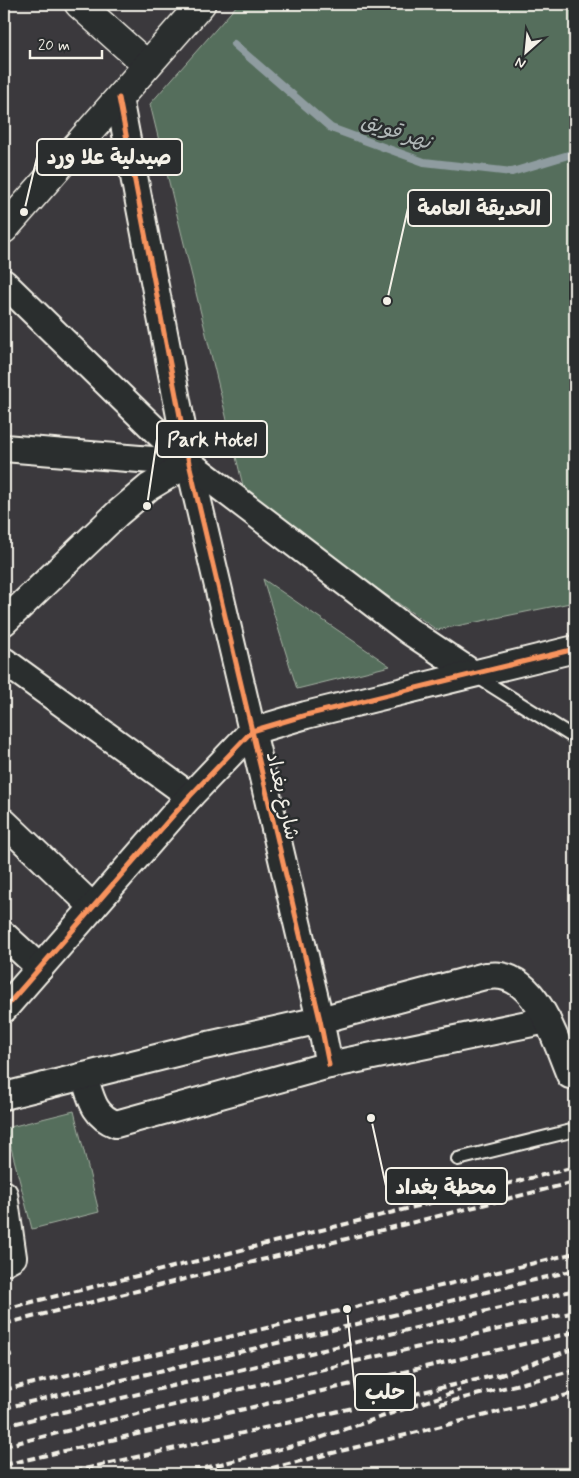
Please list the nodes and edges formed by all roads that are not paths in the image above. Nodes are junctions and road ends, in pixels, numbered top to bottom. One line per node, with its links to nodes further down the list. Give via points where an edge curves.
1 (79, 4): 3 (main road)
2 (201, 4): 3 (main road)
3 (147, 65): 4 (main road)
4 (119, 98): 5 (main road); 8 (street, شارع بغداد)
5 (4, 229)
6 (4, 283): 8 (street)
7 (4, 448): 8 (street)
8 (188, 463): 9 (street, via 149,487 117,514); 12 (street, via 409,631); 13 (street, شارع بغداد)
9 (4, 622)
10 (575, 649): 12 (street)
11 (4, 660): 15 (street)
12 (472, 673): 13 (street); 14 (lane)
13 (252, 731): 15 (street); 21 (street, شارع بغداد)
14 (575, 738)
15 (190, 796): 17 (street)
16 (4, 822): 17 (street)
17 (93, 907): 19 (street)
18 (4, 935): 19 (street)
19 (40, 968): 20 (street)
20 (4, 1009)
21 (320, 1020): 22 (street, via 485,976 502,976 518,983 533,997); 23 (street, شارع بغداد); 25 (street)
22 (547, 1020): 23 (street); 24 (street)
23 (329, 1065): 25 (street, via 116,1124 96,1111)
24 (570, 1075)
25 (84, 1076): 26 (street)
26 (4, 1096)
27 (575, 1130): 28 (lane)
28 (458, 1159)
29 (4, 1194): 30 (street, via 13,1257)
30 (4, 1262)

